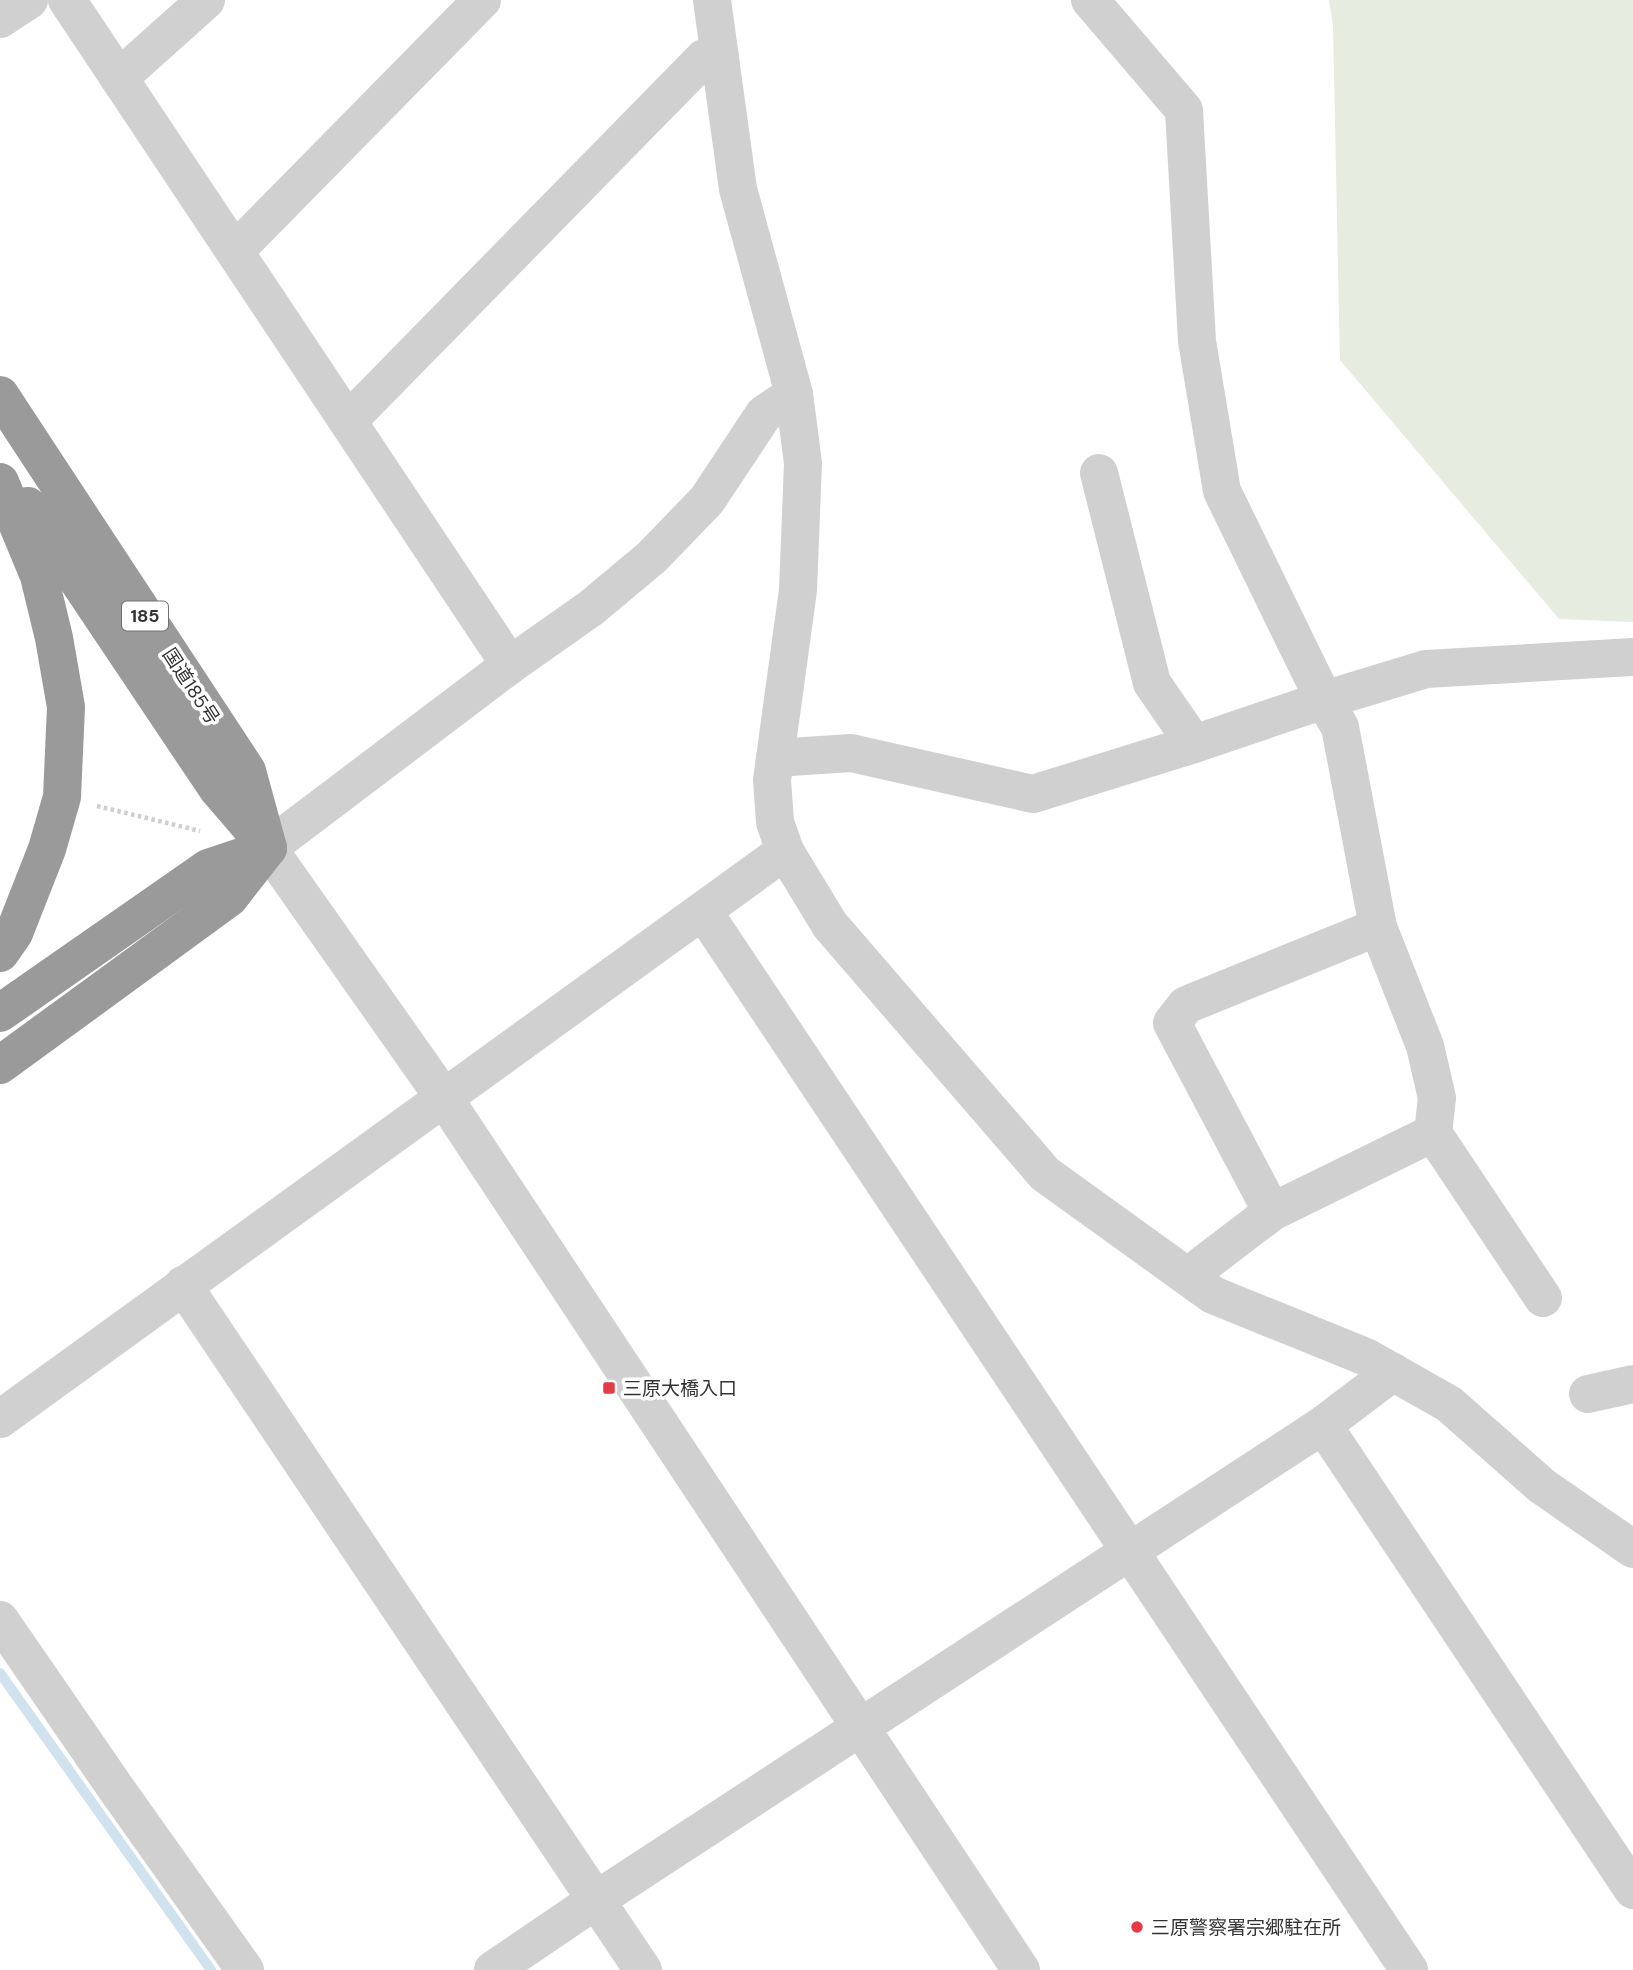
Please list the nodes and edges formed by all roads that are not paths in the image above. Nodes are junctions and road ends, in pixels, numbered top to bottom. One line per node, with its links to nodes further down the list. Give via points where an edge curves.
1 (29, 0): 7 (street)
2 (67, 0): 9 (street)
3 (206, 0): 9 (street)
4 (482, 0): 10 (street)
5 (712, 0): 8 (street)
6 (1090, 0): 19 (street, via 1184,110 1197,341 1222,491)
7 (0, 19)
8 (720, 58): 11 (street, via 738,189); 13 (street, via 704,58)
9 (119, 78): 10 (street)
10 (235, 251): 13 (street)
11 (794, 394): 18 (street, via 764,414 707,500 652,557 592,608); 21 (street, via 803,463 798,590)
12 (0, 395): 22 (highway, 国道185号 / 185, via 247,771)
13 (348, 421): 18 (street)
14 (0, 464): 22 (highway, 国道185号 / 185, via 217,788)
15 (1099, 473): 20 (street, via 1152,683)
16 (0, 482): 26 (highway, via 39,576 66,706 62,797 14,933)
17 (1633, 657): 19 (street, via 1426,669)
18 (510, 665): 22 (street)
19 (1324, 700): 20 (street); 25 (street, via 1340,727)
20 (1194, 744): 21 (street, via 1033,794 851,753)
21 (775, 758): 23 (street, via 775,822)
22 (268, 848): 27 (highway, via 208,868); 28 (highway, via 229,898); 29 (street)
23 (785, 851): 24 (street); 32 (street, via 830,925 1045,1174)
24 (703, 911): 29 (street); 41 (street)
25 (1378, 927): 30 (street, via 1425,1045 1437,1098); 31 (street, via 1186,1005 1172,1023)
26 (0, 953)
27 (0, 1013)
28 (0, 1065)
29 (444, 1098): 33 (street); 43 (street)
30 (1433, 1133): 31 (street); 34 (street)
31 (1272, 1212): 32 (street, via 1202,1266)
32 (1193, 1280): 35 (street, via 1213,1295)
33 (183, 1285): 38 (street); 45 (street)
34 (1543, 1298)
35 (1393, 1372): 39 (street); 40 (street, via 1449,1404 1542,1486)
36 (1633, 1384): 37 (street)
37 (1588, 1394)
38 (0, 1419)
39 (1323, 1425): 41 (street); 44 (street)
40 (1633, 1549)
41 (1130, 1551): 43 (street); 50 (street)
42 (0, 1620): 46 (street)
43 (860, 1728): 45 (street); 49 (street)
44 (1633, 1890)
45 (596, 1900): 47 (street); 48 (street)
46 (245, 1970)
47 (493, 1970)
48 (643, 1970)
49 (1021, 1970)
50 (1409, 1970)

